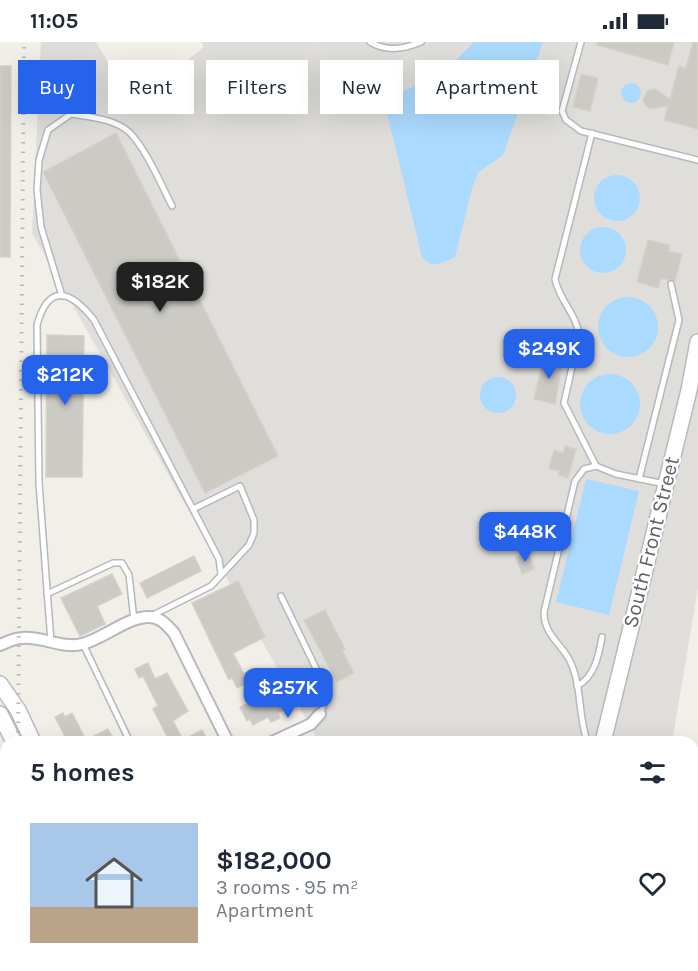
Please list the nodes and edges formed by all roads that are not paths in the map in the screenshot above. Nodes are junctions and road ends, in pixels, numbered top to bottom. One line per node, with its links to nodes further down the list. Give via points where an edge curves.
1 (370, 42): 2 (lane, via 402,49)
2 (421, 42)
3 (581, 42): 4 (lane, via 562,111 572,126)
4 (592, 133): 5 (lane); 10 (lane, via 555,279 579,327 564,403)
5 (698, 160)
6 (172, 206): 8 (lane, via 150,162 129,132 106,121 71,114 48,130 39,160 37,190 41,227)
7 (671, 284): 11 (lane, via 679,320)
8 (62, 296): 13 (lane, via 71,296 94,320); 15 (lane, via 49,299 41,308 37,324 39,483)
9 (698, 342): 12 (street, South Front Street)
10 (596, 466): 11 (lane); 23 (lane, via 584,469 575,481 544,612 548,632 571,663)
11 (639, 479): 12 (lane)
12 (666, 484): 33 (street, South Front Street)
13 (193, 509): 14 (lane, via 219,559); 14 (lane, via 240,486 248,504 254,533 249,545)
14 (221, 574): 17 (lane, via 211,586)
15 (47, 594): 18 (lane, via 122,562 129,575); 20 (lane)
16 (281, 596): 26 (lane, via 326,689 327,698)
17 (154, 618): 18 (street); 30 (street, via 174,633)
18 (134, 620): 21 (street)
19 (602, 637): 23 (lane, via 595,666 584,683)
20 (51, 642): 21 (street); 22 (street, via 19,638)
21 (83, 644): 29 (lane)
22 (0, 645)
23 (577, 686): 32 (lane)
24 (1, 689): 28 (street, via 18,710)
25 (0, 714): 27 (street)
26 (320, 714): 31 (street, via 310,724)
27 (11, 736)
28 (30, 736)
29 (126, 736)
30 (225, 736)
31 (285, 736)
32 (585, 736)
33 (604, 736)

